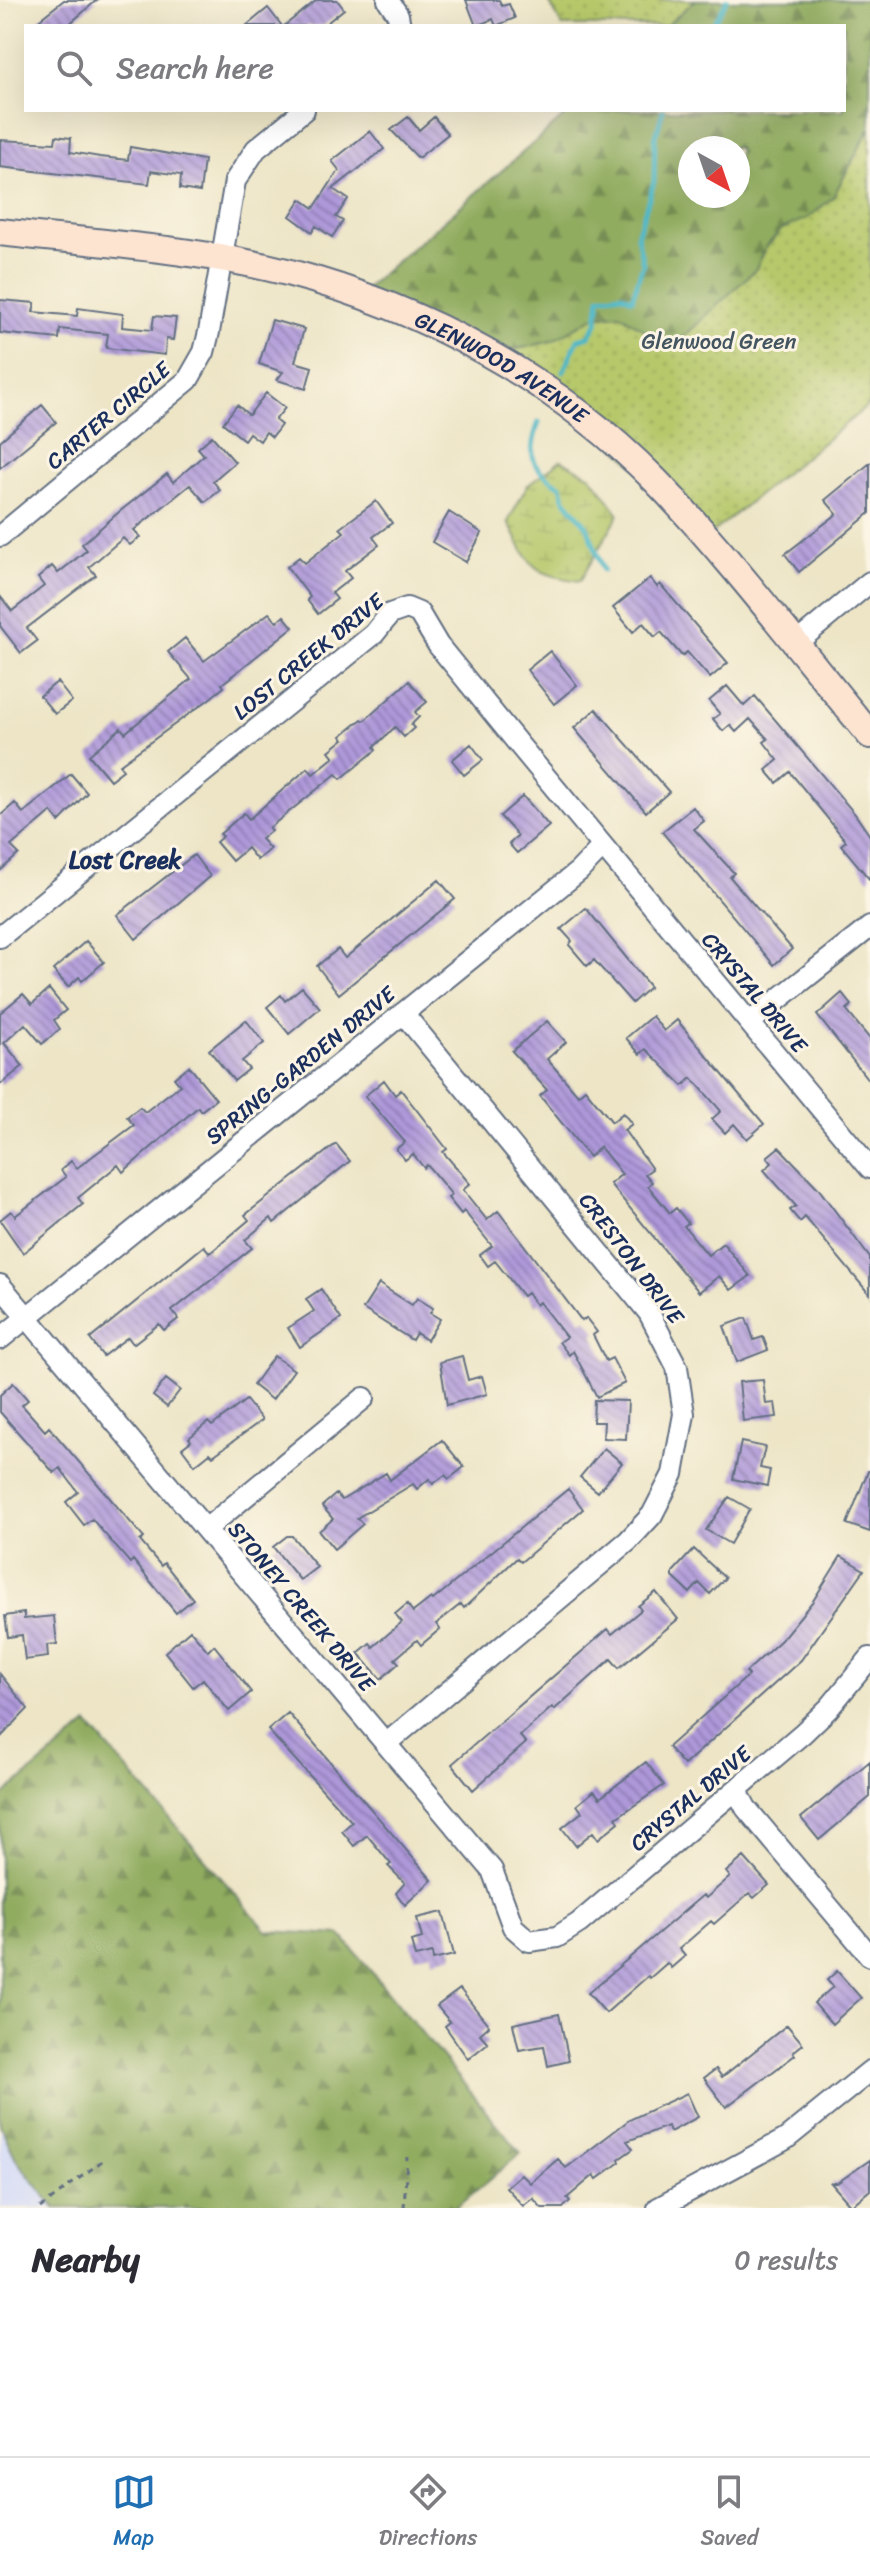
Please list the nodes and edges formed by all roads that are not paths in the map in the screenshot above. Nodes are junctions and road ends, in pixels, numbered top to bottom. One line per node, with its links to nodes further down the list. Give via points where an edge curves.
1 (388, 0): 2 (street)
2 (400, 24)
3 (302, 112): 5 (street, CARTER CIRCLE, via 243,166 232,193)
4 (0, 232): 5 (street, GLENWOOD AVENUE)
5 (220, 260): 6 (street, CARTER CIRCLE, via 204,352 188,380); 8 (street, GLENWOOD AVENUE, via 285,272 369,298 459,337 537,384 655,481)
6 (0, 536)
7 (870, 582): 8 (street)
8 (795, 644): 9 (street, GLENWOOD AVENUE)
9 (870, 735)
10 (602, 847): 12 (street, LOST CREEK DRIVE, via 438,645 419,613 407,608 397,610); 13 (street, SPRING-GARDEN DRIVE); 14 (street, CRYSTAL DRIVE)
11 (870, 927): 14 (street)
12 (0, 937)
13 (403, 1013): 17 (street, SPRING-GARDEN DRIVE); 22 (street, CRESTON DRIVE, via 649,1313 677,1367 684,1414 673,1474 644,1525)
14 (750, 1022): 15 (street, CRYSTAL DRIVE)
15 (870, 1168)
16 (0, 1285): 17 (street)
17 (27, 1317): 18 (street, SPRING-GARDEN DRIVE); 20 (street, STONEY CREEK DRIVE)
18 (0, 1339)
19 (364, 1398): 20 (street)
20 (206, 1529): 22 (street, STONEY CREEK DRIVE)
21 (870, 1658): 23 (street, CRYSTAL DRIVE, via 829,1708)
22 (386, 1744): 24 (street, STONEY CREEK DRIVE, via 492,1870 513,1927)
23 (737, 1791): 24 (street, CRYSTAL DRIVE, via 579,1923 544,1942); 25 (street)
24 (522, 1937)
25 (870, 1956)
26 (870, 2071): 27 (street, via 786,2139)
27 (658, 2208)

